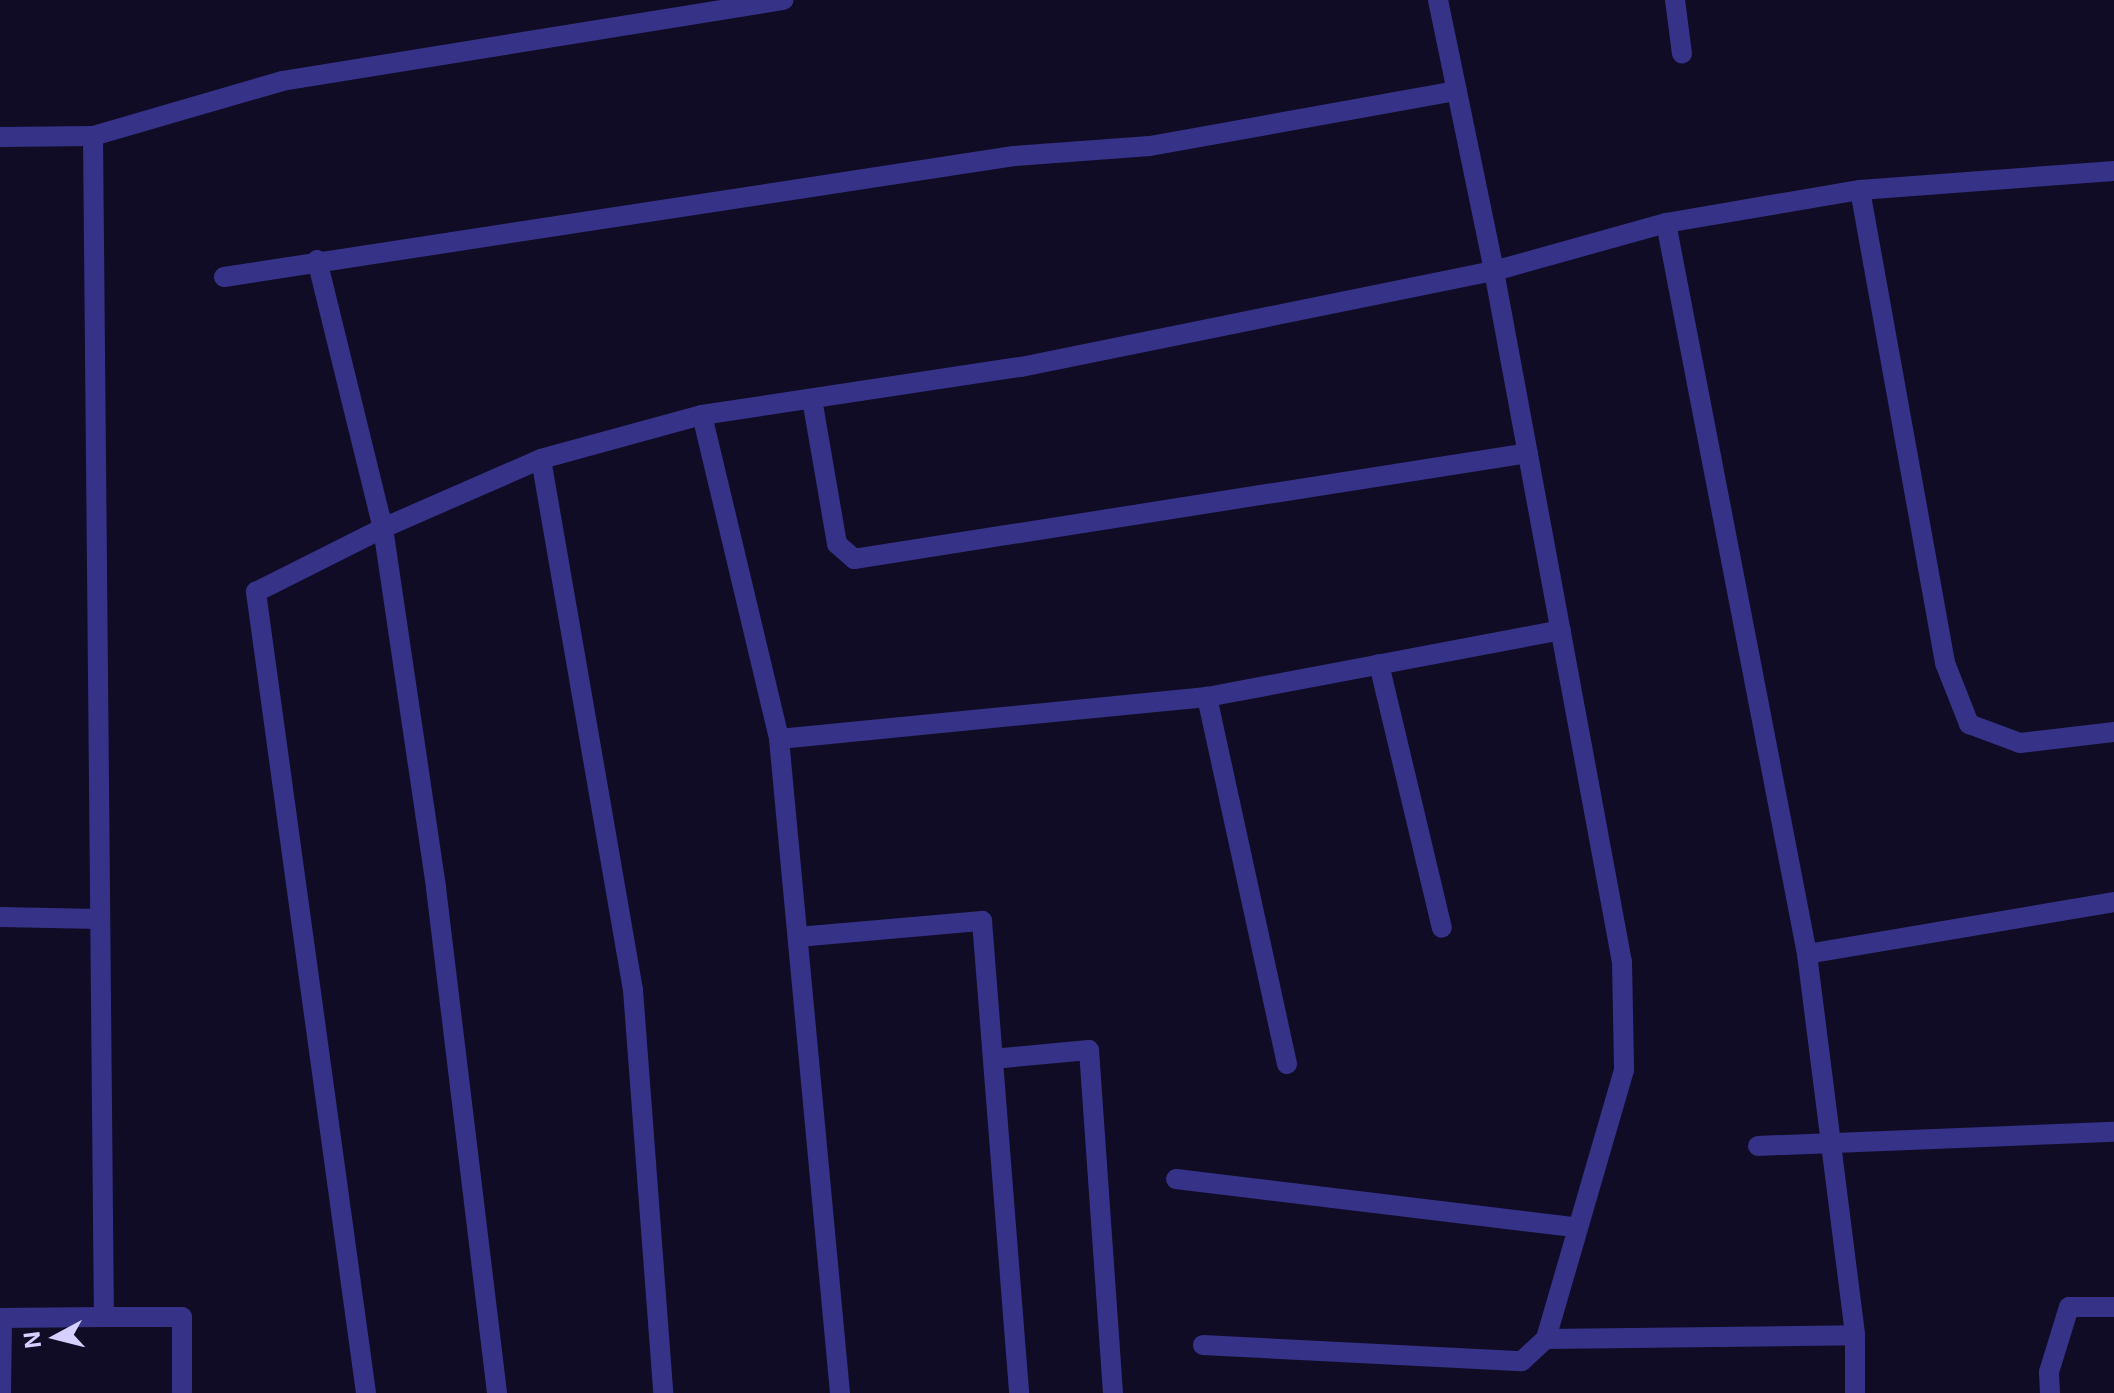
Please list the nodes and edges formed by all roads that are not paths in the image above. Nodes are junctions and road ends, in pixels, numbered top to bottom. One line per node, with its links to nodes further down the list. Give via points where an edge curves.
1 (783, 0): 6 (street, via 282,81)
2 (1438, 0): 5 (street)
3 (1675, 0): 4 (street)
4 (1682, 54)
5 (1457, 91): 11 (street, via 1150,146 1014,156); 12 (street)
6 (93, 136): 7 (street); 26 (street)
7 (0, 137)
8 (2114, 171): 9 (street)
9 (1860, 190): 10 (street); 22 (street, via 1945,663 1969,724 2020,743)
10 (1666, 223): 12 (street); 29 (street)
11 (317, 260): 13 (street); 18 (street)
12 (1494, 271): 14 (street, via 1021,367); 16 (street)
13 (224, 277)
14 (812, 399): 15 (street); 16 (street, via 837,544 854,559)
15 (702, 415): 17 (street); 23 (street)
16 (1528, 453): 19 (street)
17 (541, 459): 18 (street); 47 (street, via 633,990)
18 (383, 528): 45 (street, via 256,592); 46 (street, via 436,888)
19 (1561, 630): 20 (street); 36 (street, via 1622,962 1624,1070)
20 (1379, 664): 21 (street); 27 (street)
21 (1207, 697): 23 (street); 31 (street)
22 (2114, 732)
23 (779, 739): 28 (street)
24 (2114, 902): 29 (street)
25 (0, 917): 26 (street)
26 (100, 919): 38 (street)
27 (1442, 928)
28 (798, 937): 30 (street, via 982,921); 48 (street)
29 (1807, 954): 33 (street)
30 (993, 1059): 49 (street); 50 (street, via 1089,1050)
31 (1287, 1064)
32 (2114, 1132): 33 (street)
33 (1832, 1142): 34 (street); 40 (street)
34 (1758, 1146)
35 (1176, 1179): 36 (street)
36 (1578, 1228): 41 (street)
37 (2114, 1307): 52 (street, via 2069,1307 2049,1372)
38 (104, 1317): 39 (street); 44 (street, via 182,1317)
39 (1, 1318): 43 (street)
40 (1855, 1335): 41 (street); 51 (street)
41 (1546, 1339): 42 (street, via 1522,1361)
42 (1203, 1345)
43 (1, 1393)
44 (182, 1393)
45 (366, 1393)
46 (497, 1393)
47 (663, 1393)
48 (840, 1393)
49 (1019, 1393)
50 (1113, 1393)
51 (1855, 1393)
52 (2050, 1393)

